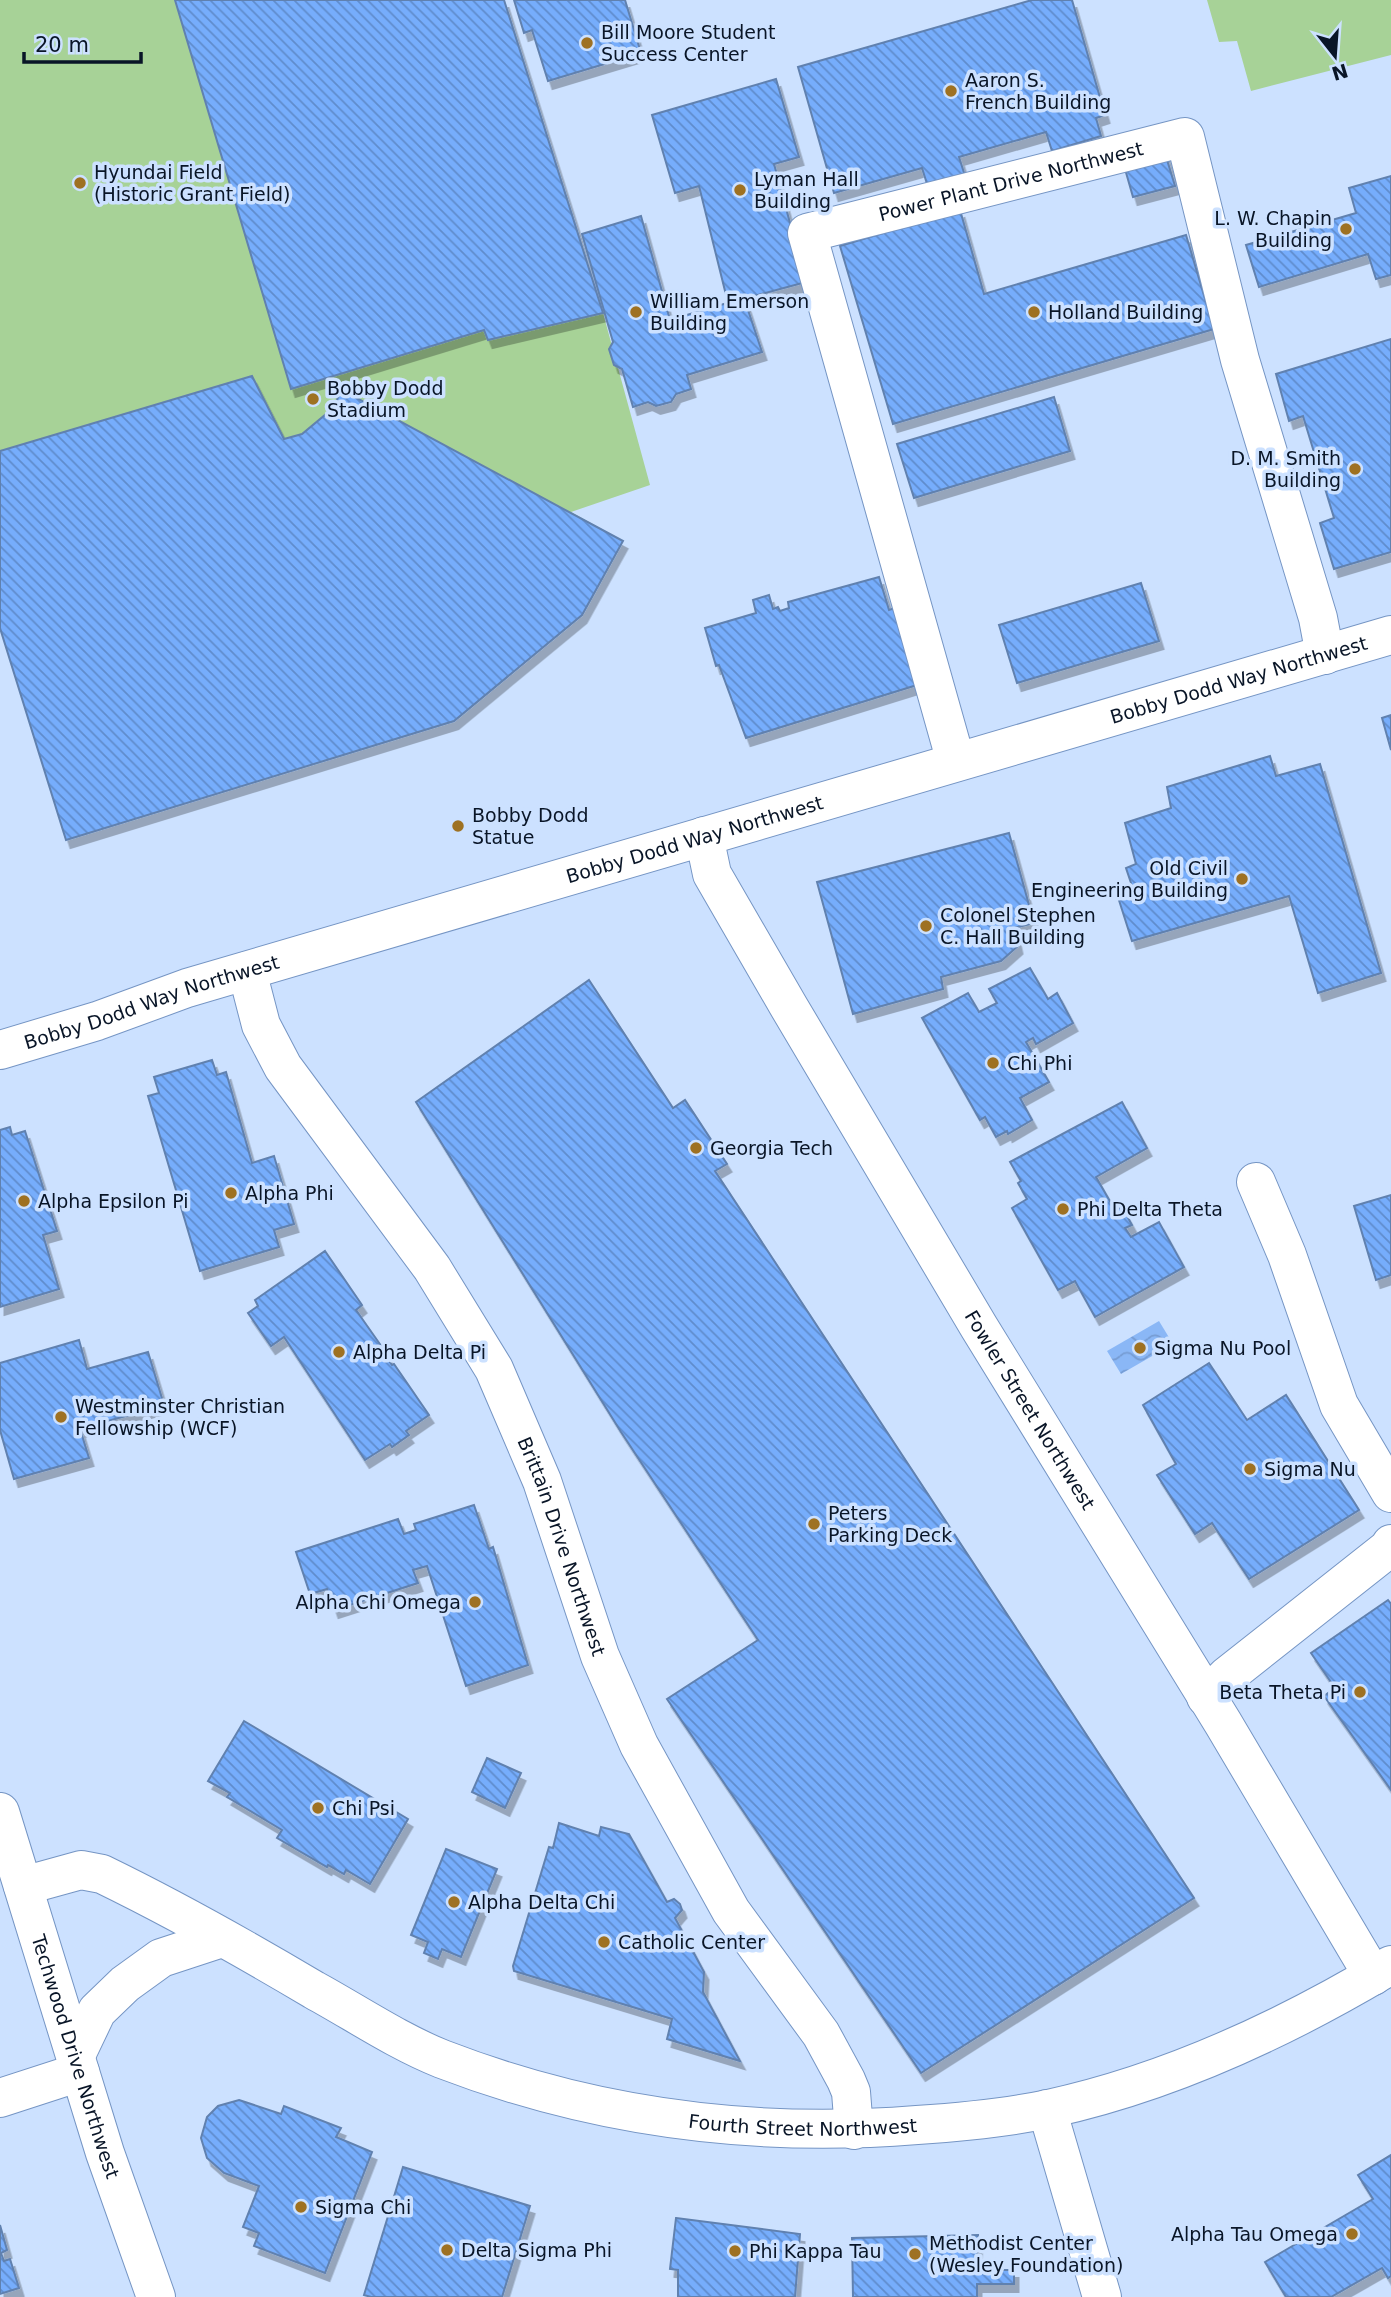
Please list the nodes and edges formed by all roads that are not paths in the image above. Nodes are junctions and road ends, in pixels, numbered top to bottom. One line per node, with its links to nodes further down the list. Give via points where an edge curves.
1 (1391, 635): 2 (street, Bobby Dodd Way Northwest)
2 (1325, 655): 3 (street, Bobby Dodd Way Northwest); 3 (street, Power Plant Drive Northwest, via 1318,618 1240,360 1185,137 807,233)
3 (956, 762): 4 (street, Bobby Dodd Way Northwest)
4 (704, 836): 5 (street, Bobby Dodd Way Northwest); 10 (street, Fowler Street Northwest, via 712,874 783,996)
5 (247, 971): 6 (street, Bobby Dodd Way Northwest); 18 (street, Brittain Drive Northwest, via 261,1025 283,1067 432,1268 494,1369 542,1481 600,1656 639,1745 731,1911 827,2045 851,2092)
6 (0, 1050)
7 (1256, 1182): 8 (street, via 1287,1255 1339,1405)
8 (1391, 1493)
9 (1391, 1544): 10 (street)
10 (1206, 1697): 14 (street, Fowler Street Northwest)
11 (0, 1812): 12 (street, Techwood Drive Northwest)
12 (23, 1886): 13 (street, Fourth Street Northwest, via 81,1870 102,1874); 15 (street, Techwood Drive Northwest)
13 (222, 1938): 15 (street, via 161,1958 125,1984 97,2011); 18 (street, Fourth Street Northwest, via 440,2058 525,2087 684,2122 774,2130)
14 (1382, 1971): 17 (street, Fourth Street Northwest, via 1343,1995 1216,2054)
15 (78, 2063): 16 (street); 19 (street, Techwood Drive Northwest)
16 (0, 2098)
17 (1047, 2109): 18 (street, Fourth Street Northwest); 20 (street)
18 (855, 2130)
19 (156, 2297)
20 (1102, 2297)

